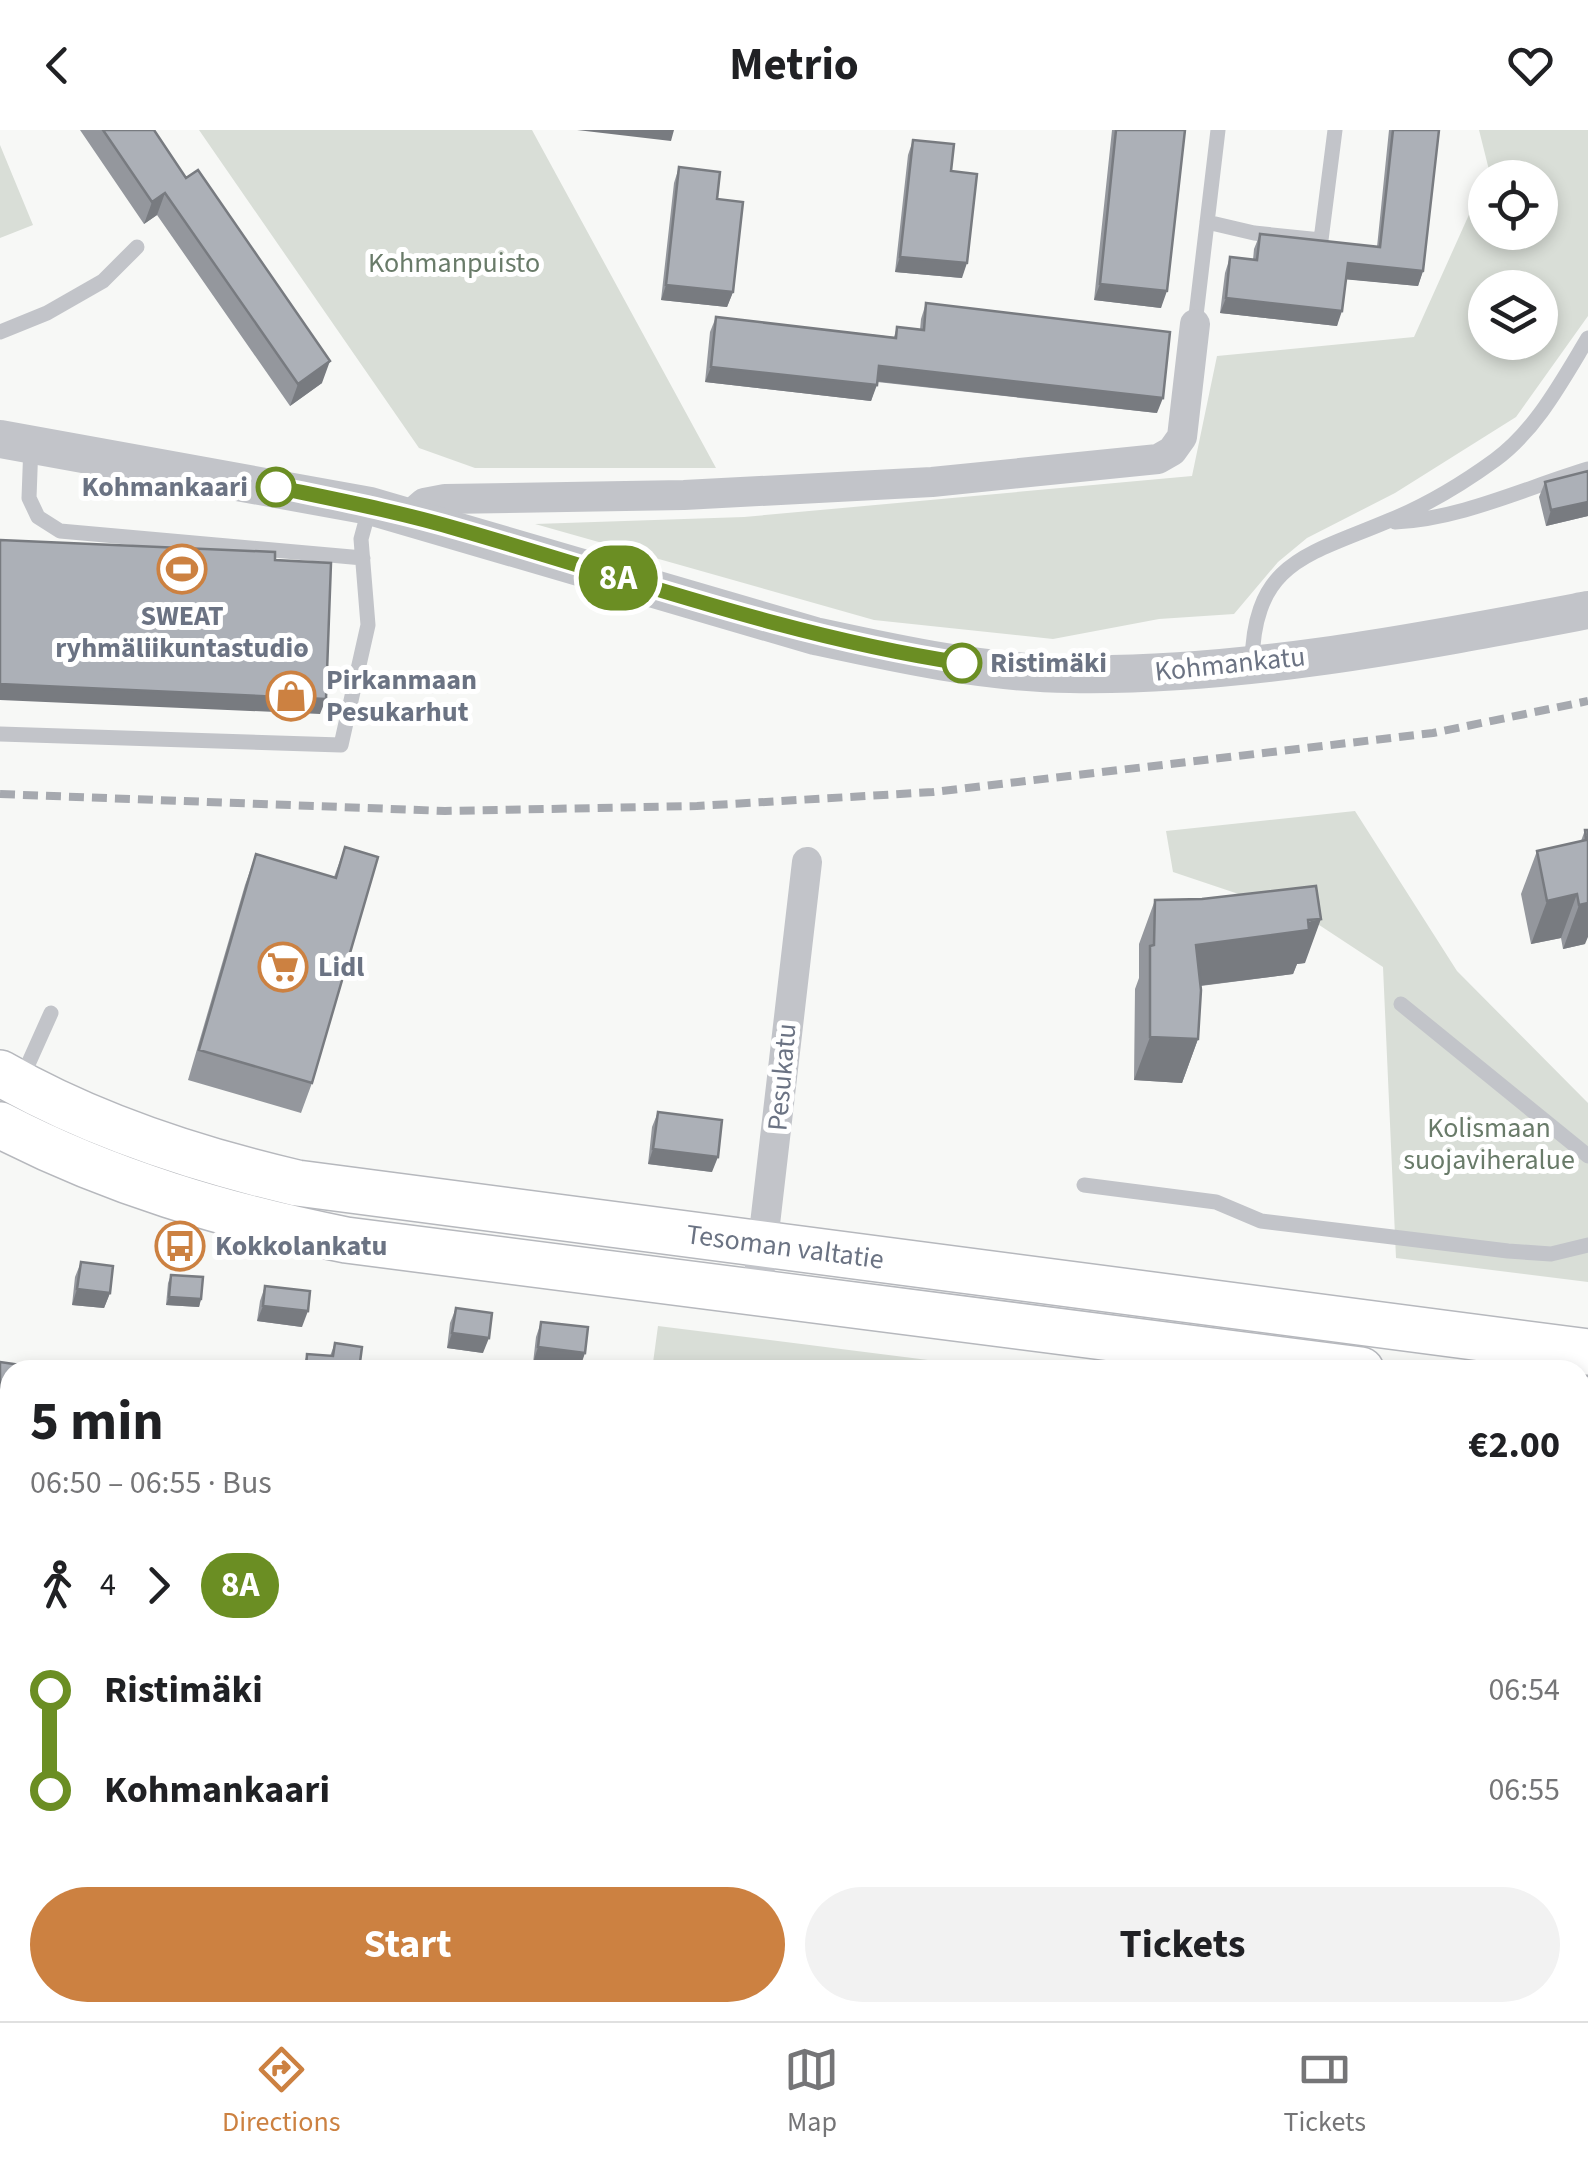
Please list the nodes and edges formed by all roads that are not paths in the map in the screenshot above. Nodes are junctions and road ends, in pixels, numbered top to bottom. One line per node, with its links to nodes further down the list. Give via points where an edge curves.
1 (1218, 130): 3 (lane)
2 (1335, 130): 3 (lane, via 1320,240)
3 (1207, 222): 5 (lane)
4 (137, 247): 6 (lane, via 103,282)
5 (1195, 324): 11 (street, via 1182,437 1158,459 932,482 684,496 444,499 424,503)
6 (0, 332)
7 (1588, 338): 12 (lane, via 1550,399 1498,457)
8 (16, 442): 10 (street); 13 (lane, via 38,517 60,531)
9 (1588, 469): 12 (lane, via 1423,521)
10 (370, 506): 11 (street); 13 (lane)
11 (409, 516): 15 (street, Kohmankatu, via 815,636 887,651 1068,674)
12 (1386, 522): 15 (lane, via 1312,552 1276,580 1257,612)
13 (362, 558): 16 (lane, via 368,625 341,745)
14 (1588, 610): 15 (street, Kohmankatu)
15 (1252, 663)
16 (0, 734)
17 (807, 862): 23 (street, Pesukatu)
18 (1400, 1004): 21 (lane)
19 (51, 1013): 20 (lane)
20 (5, 1101): 23 (main road, Tesoman valtatie, via 296,1183); 25 (main road, Tesoman valtatie, via 96,1171 267,1224)
21 (1588, 1156)
22 (1084, 1185): 24 (lane, via 1216,1202 1261,1221 1451,1244 1551,1254)
23 (763, 1244): 25 (street, Pesukatu); 26 (main road, Tesoman valtatie)
24 (1588, 1245)
25 (757, 1293): 27 (main road, Tesoman valtatie)
26 (1588, 1352)
27 (1283, 1360)

